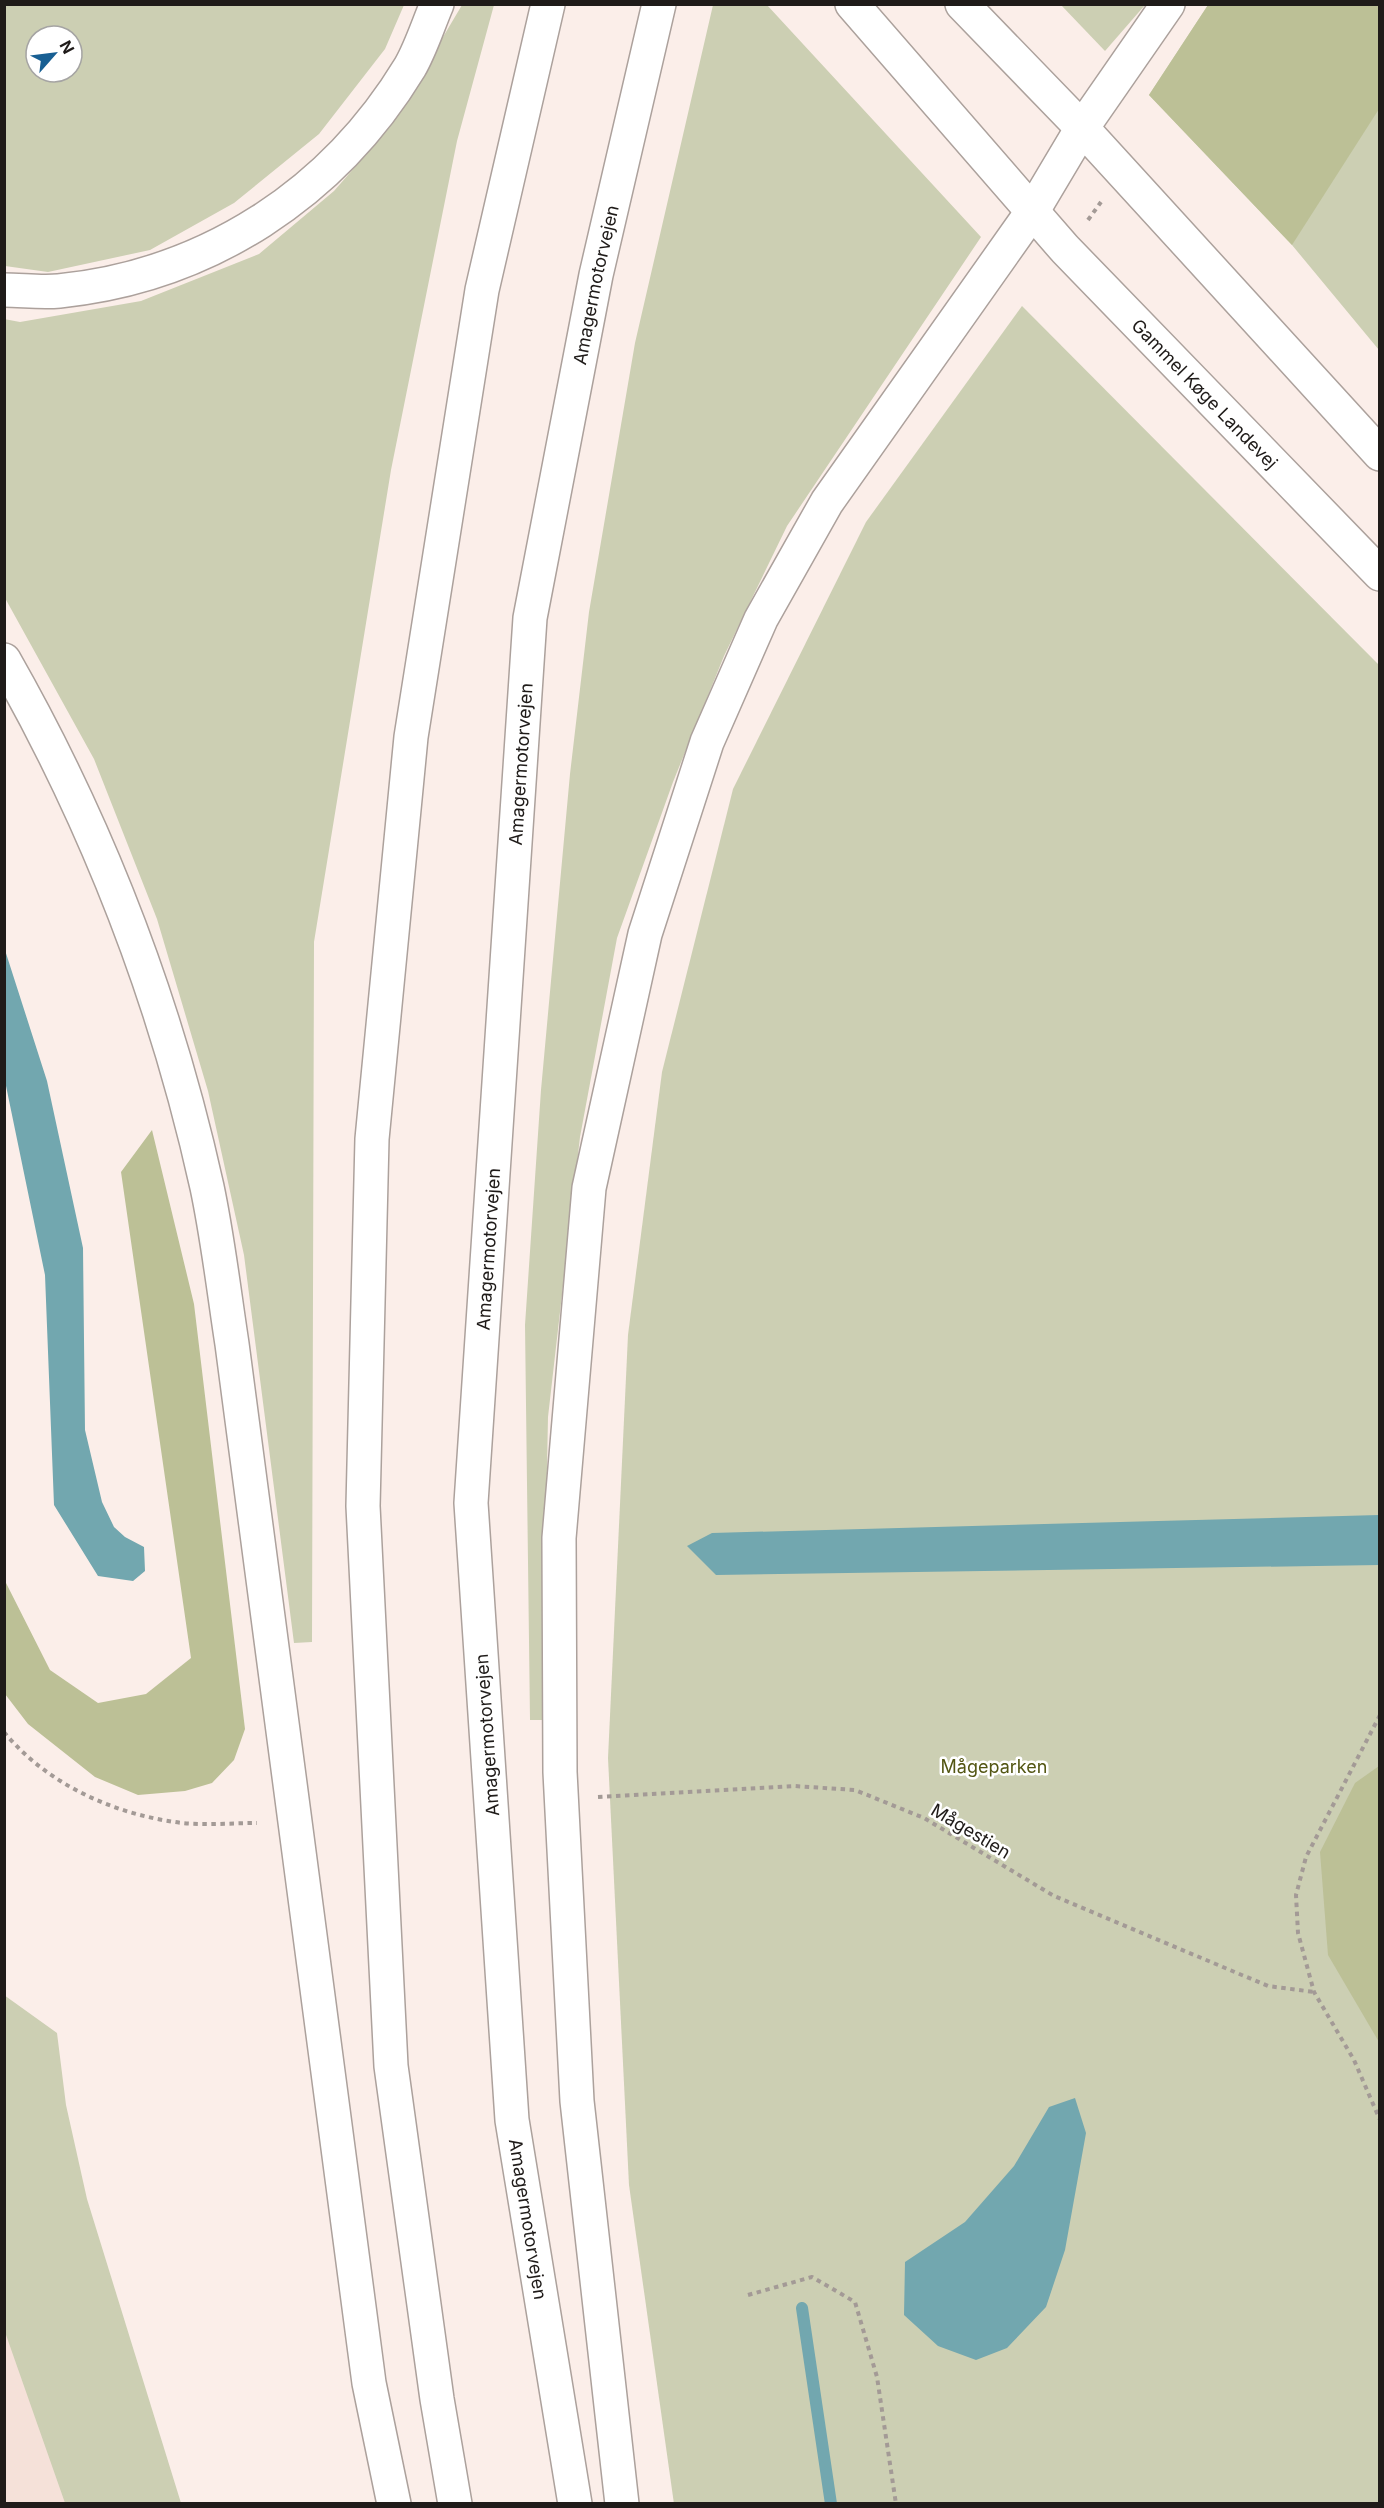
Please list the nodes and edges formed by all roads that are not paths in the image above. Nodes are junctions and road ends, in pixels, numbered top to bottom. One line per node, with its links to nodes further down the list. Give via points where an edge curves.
1 (437, 4): 9 (main road, via 411,66 361,137 298,197 225,244 144,276 58,291)
2 (548, 4): 14 (main road, via 482,290 413,725 372,1139 363,1506 391,2066)
3 (659, 4): 15 (main road, Amagermotorvejen, via 596,275 530,618 471,1503 512,2120)
4 (852, 4): 8 (main road, Gammel Køge Landevej)
5 (962, 4): 7 (main road)
6 (1168, 4): 7 (main road)
7 (1082, 128): 8 (main road); 10 (main road)
8 (1032, 212): 11 (main road, Gammel Køge Landevej); 16 (main road, via 827,502 761,619 707,742 645,934 589,1188 559,1538 560,1772 577,2101)
9 (4, 290)
10 (1380, 454)
11 (1380, 574)
12 (4, 660): 13 (main road, via 50,741 115,885 168,1034 207,1188 251,1485 369,2384)
13 (394, 2504)
14 (455, 2504)
15 (575, 2504)
16 (622, 2504)

